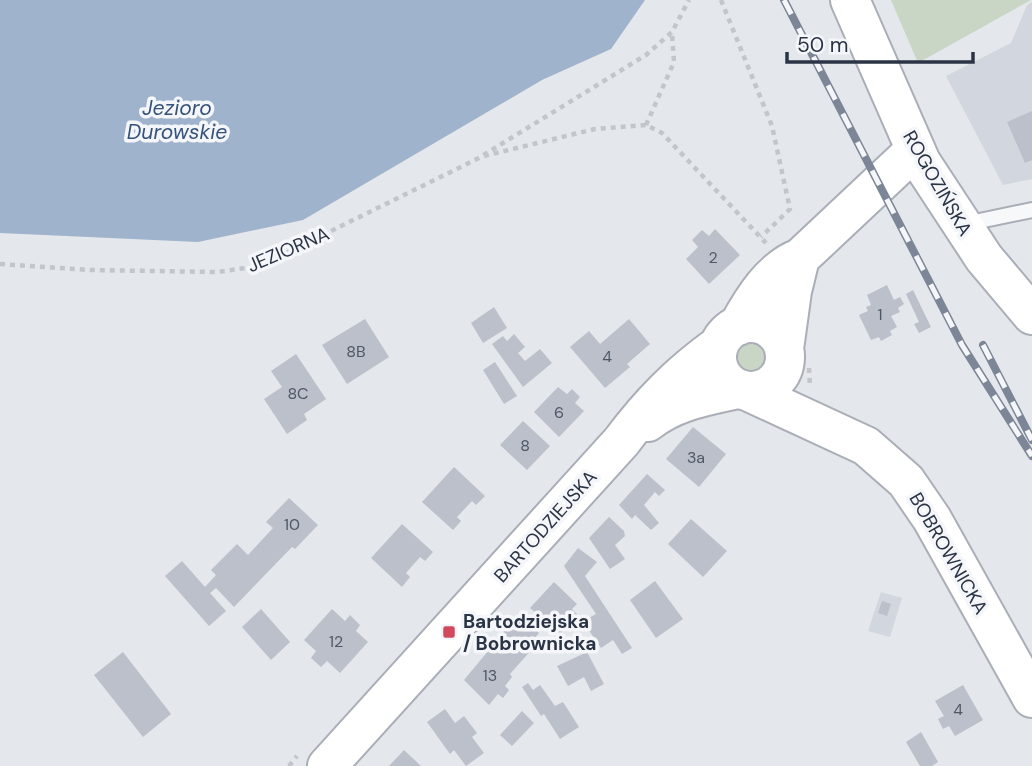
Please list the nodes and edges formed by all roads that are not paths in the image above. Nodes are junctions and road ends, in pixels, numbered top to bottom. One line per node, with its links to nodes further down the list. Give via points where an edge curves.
1 (850, 0): 2 (street, ROGOZIŃSKA)
2 (915, 150): 4 (street, ROGOZIŃSKA); 5 (street, BARTODZIEJSKA)
3 (1032, 210): 4 (lane)
4 (961, 225): 6 (street, ROGOZIŃSKA)
5 (785, 252): 7 (street, BARTODZIEJSKA, via 785,263); 8 (street, via 792,291)
6 (1032, 315)
7 (729, 335): 8 (street, via 750,323 761,324 780,338); 9 (street, via 717,355 723,375); 11 (street, BARTODZIEJSKA, via 646,407)
8 (783, 361): 9 (street, via 774,382); 10 (street)
9 (743, 390): 10 (street, BOBROWNICKA); 11 (street, BARTODZIEJSKA, via 666,409)
10 (801, 415): 12 (street, BOBROWNICKA, via 866,446 906,481)
11 (621, 442): 13 (street, BARTODZIEJSKA)
12 (1032, 698)
13 (327, 766)

